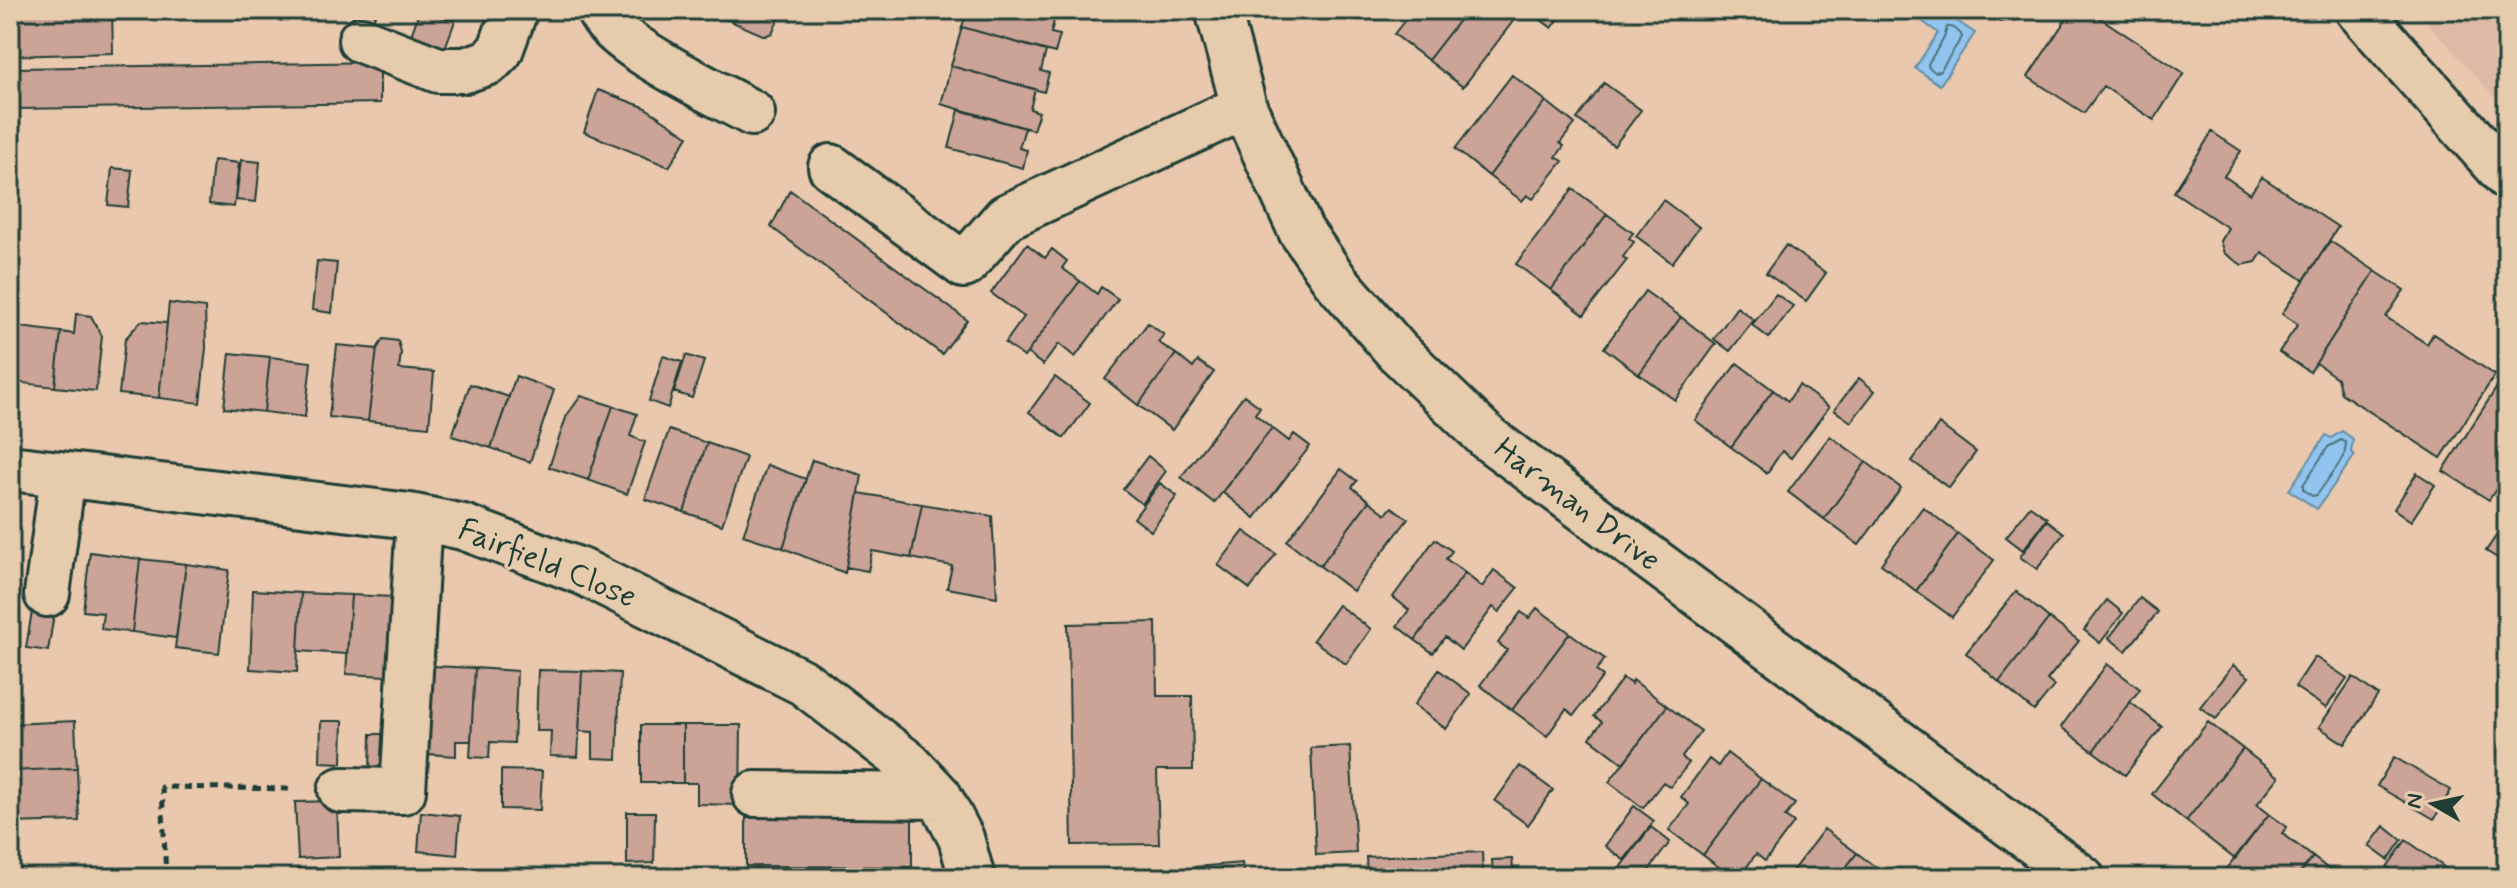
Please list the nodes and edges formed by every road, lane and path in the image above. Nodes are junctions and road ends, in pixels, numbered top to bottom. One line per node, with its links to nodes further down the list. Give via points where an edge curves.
1 (515, 10): 5 (street, via 500,51 489,62 465,70 438,70)
2 (599, 10): 7 (street, via 632,46)
3 (1218, 10): 6 (street, Harman Drive)
4 (2358, 10): 9 (street)
5 (361, 40)
6 (1244, 107): 8 (street, via 1006,217 964,265); 19 (street, Harman Drive, via 1301,231 1322,262 1449,403 1489,439)
7 (752, 113)
8 (831, 167)
9 (2507, 177)
10 (10, 468): 11 (street, Fairfield Close)
11 (63, 475): 12 (street, Fairfield Close); 13 (street)
12 (419, 518): 14 (street, via 403,791); 16 (street, Fairfield Close, via 463,527 583,572 804,683 897,754)
13 (47, 594)
14 (341, 790): 17 (path, via 162,787)
15 (755, 794): 16 (street)
16 (939, 796): 18 (street, Fairfield Close, via 961,838)
17 (166, 878)
18 (972, 878)
19 (2082, 878)

